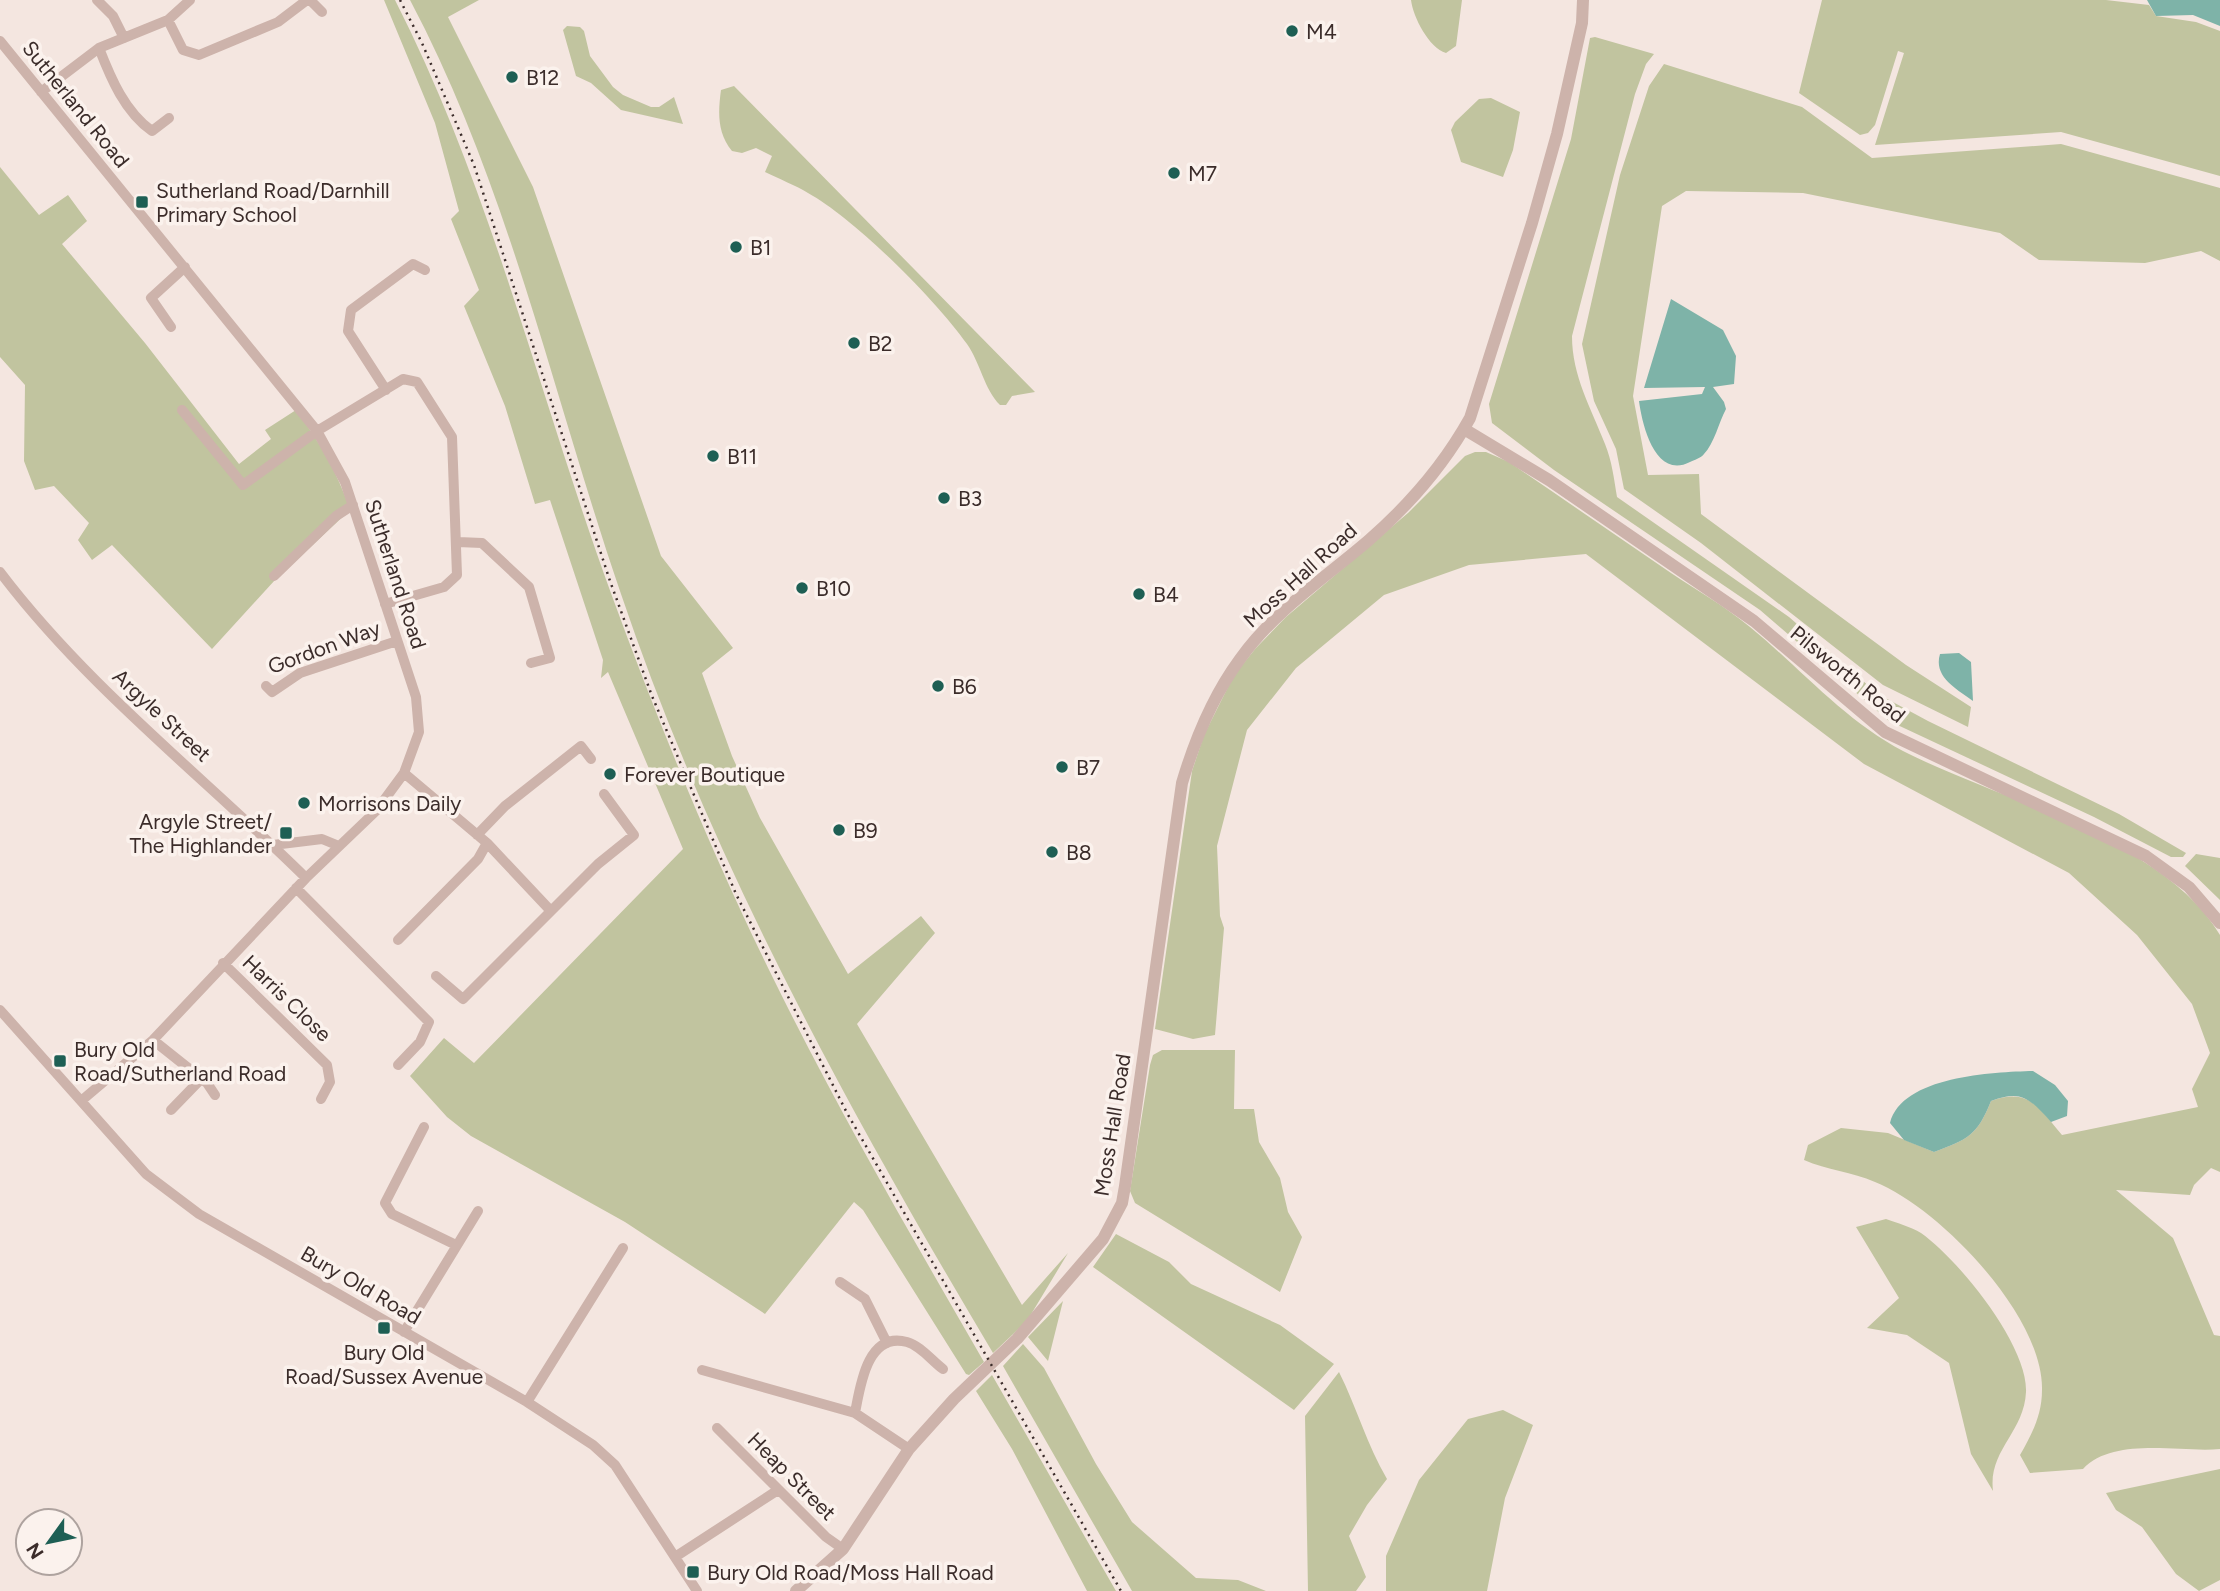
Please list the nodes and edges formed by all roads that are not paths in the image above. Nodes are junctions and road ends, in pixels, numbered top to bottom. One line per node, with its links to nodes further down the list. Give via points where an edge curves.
1 (97, 0): 7 (street, via 113,16)
2 (190, 0): 6 (street)
3 (308, 0): 5 (street); 6 (street, via 279,22 199,55 183,50)
4 (1583, 0): 17 (street, Moss Hall Road, via 1582,23 1542,188 1479,395)
5 (321, 12)
6 (168, 20): 7 (street)
7 (124, 38): 9 (street)
8 (0, 41): 10 (street, Sutherland Road)
9 (99, 48): 10 (street); 11 (street, via 117,91 145,126 152,131)
10 (41, 92): 12 (street, Sutherland Road)
11 (169, 118)
12 (185, 267): 14 (street, via 151,298); 18 (street, Sutherland Road)
13 (425, 270): 15 (street, via 413,264 351,310 348,331)
14 (172, 327)
15 (386, 390): 18 (street); 20 (street, via 404,379 416,382 452,437)
16 (182, 410): 18 (street, via 243,485)
17 (1464, 429): 37 (street, Pilsworth Road, via 1549,480 1754,621 1885,732 2146,856 2189,887); 63 (street, Moss Hall Road, via 1397,514 1262,632 1234,666 1206,715 1182,783 1122,1203 1103,1239 1017,1339)
18 (317, 430): 19 (street, Sutherland Road)
19 (353, 505): 22 (street, via 335,516); 23 (street, Sutherland Road)
20 (458, 541): 23 (street, via 457,575 444,587); 25 (street, via 482,542 529,587 550,658)
21 (0, 572): 32 (street, Argyle Street, via 73,657)
22 (274, 576)
23 (385, 604): 24 (street, Sutherland Road)
24 (397, 641): 26 (street, Gordon Way, via 300,673 272,692); 28 (street, Sutherland Road, via 416,697 419,732)
25 (531, 663)
26 (266, 686)
27 (591, 759): 30 (street, via 581,746 505,806)
28 (404, 773): 30 (street); 33 (street, Sutherland Road, via 376,811)
29 (604, 794): 36 (street, via 634,835)
30 (477, 835): 31 (street)
31 (487, 843): 36 (street); 38 (street, via 478,859)
32 (273, 845): 33 (street, via 322,839); 34 (street, Argyle Street)
33 (339, 846): 34 (street, Sutherland Road)
34 (306, 878): 35 (street, Sutherland Road)
35 (296, 888): 39 (street, Sutherland Road); 45 (street, via 429,1022 420,1042)
36 (550, 910): 40 (street, via 464,999)
37 (2220, 923)
38 (398, 940)
39 (223, 963): 42 (street, Sutherland Road); 44 (street, Harris Close)
40 (436, 976)
41 (0, 1010): 49 (street, Bury Old Road)
42 (153, 1040): 46 (street); 49 (street, Sutherland Road)
43 (331, 1048): 44 (street)
44 (321, 1058): 48 (street, Harris Close, via 330,1082)
45 (398, 1065)
46 (202, 1079): 47 (street); 50 (street)
47 (215, 1095)
48 (321, 1099)
49 (81, 1101): 56 (street, Bury Old Road, via 166,1191)
50 (171, 1110)
51 (424, 1127): 53 (street, via 385,1203 392,1214)
52 (478, 1211): 53 (street)
53 (456, 1245): 56 (street)
54 (623, 1248): 60 (street)
55 (840, 1282): 57 (street, via 865,1299)
56 (404, 1332): 60 (street, Bury Old Road)
57 (887, 1343): 58 (street, via 908,1343); 61 (street, via 865,1368)
58 (943, 1369)
59 (702, 1370): 61 (street)
60 (527, 1402): 66 (street, Bury Old Road, via 615,1465)
61 (855, 1413): 63 (street)
62 (717, 1428): 64 (street, Heap Street)
63 (909, 1449): 65 (street, Moss Hall Road)
64 (778, 1490): 65 (street, Heap Street); 66 (street)
65 (843, 1549): 68 (street, Moss Hall Road)
66 (676, 1557): 67 (street, Bury Old Road)
67 (697, 1591)
68 (796, 1591)

